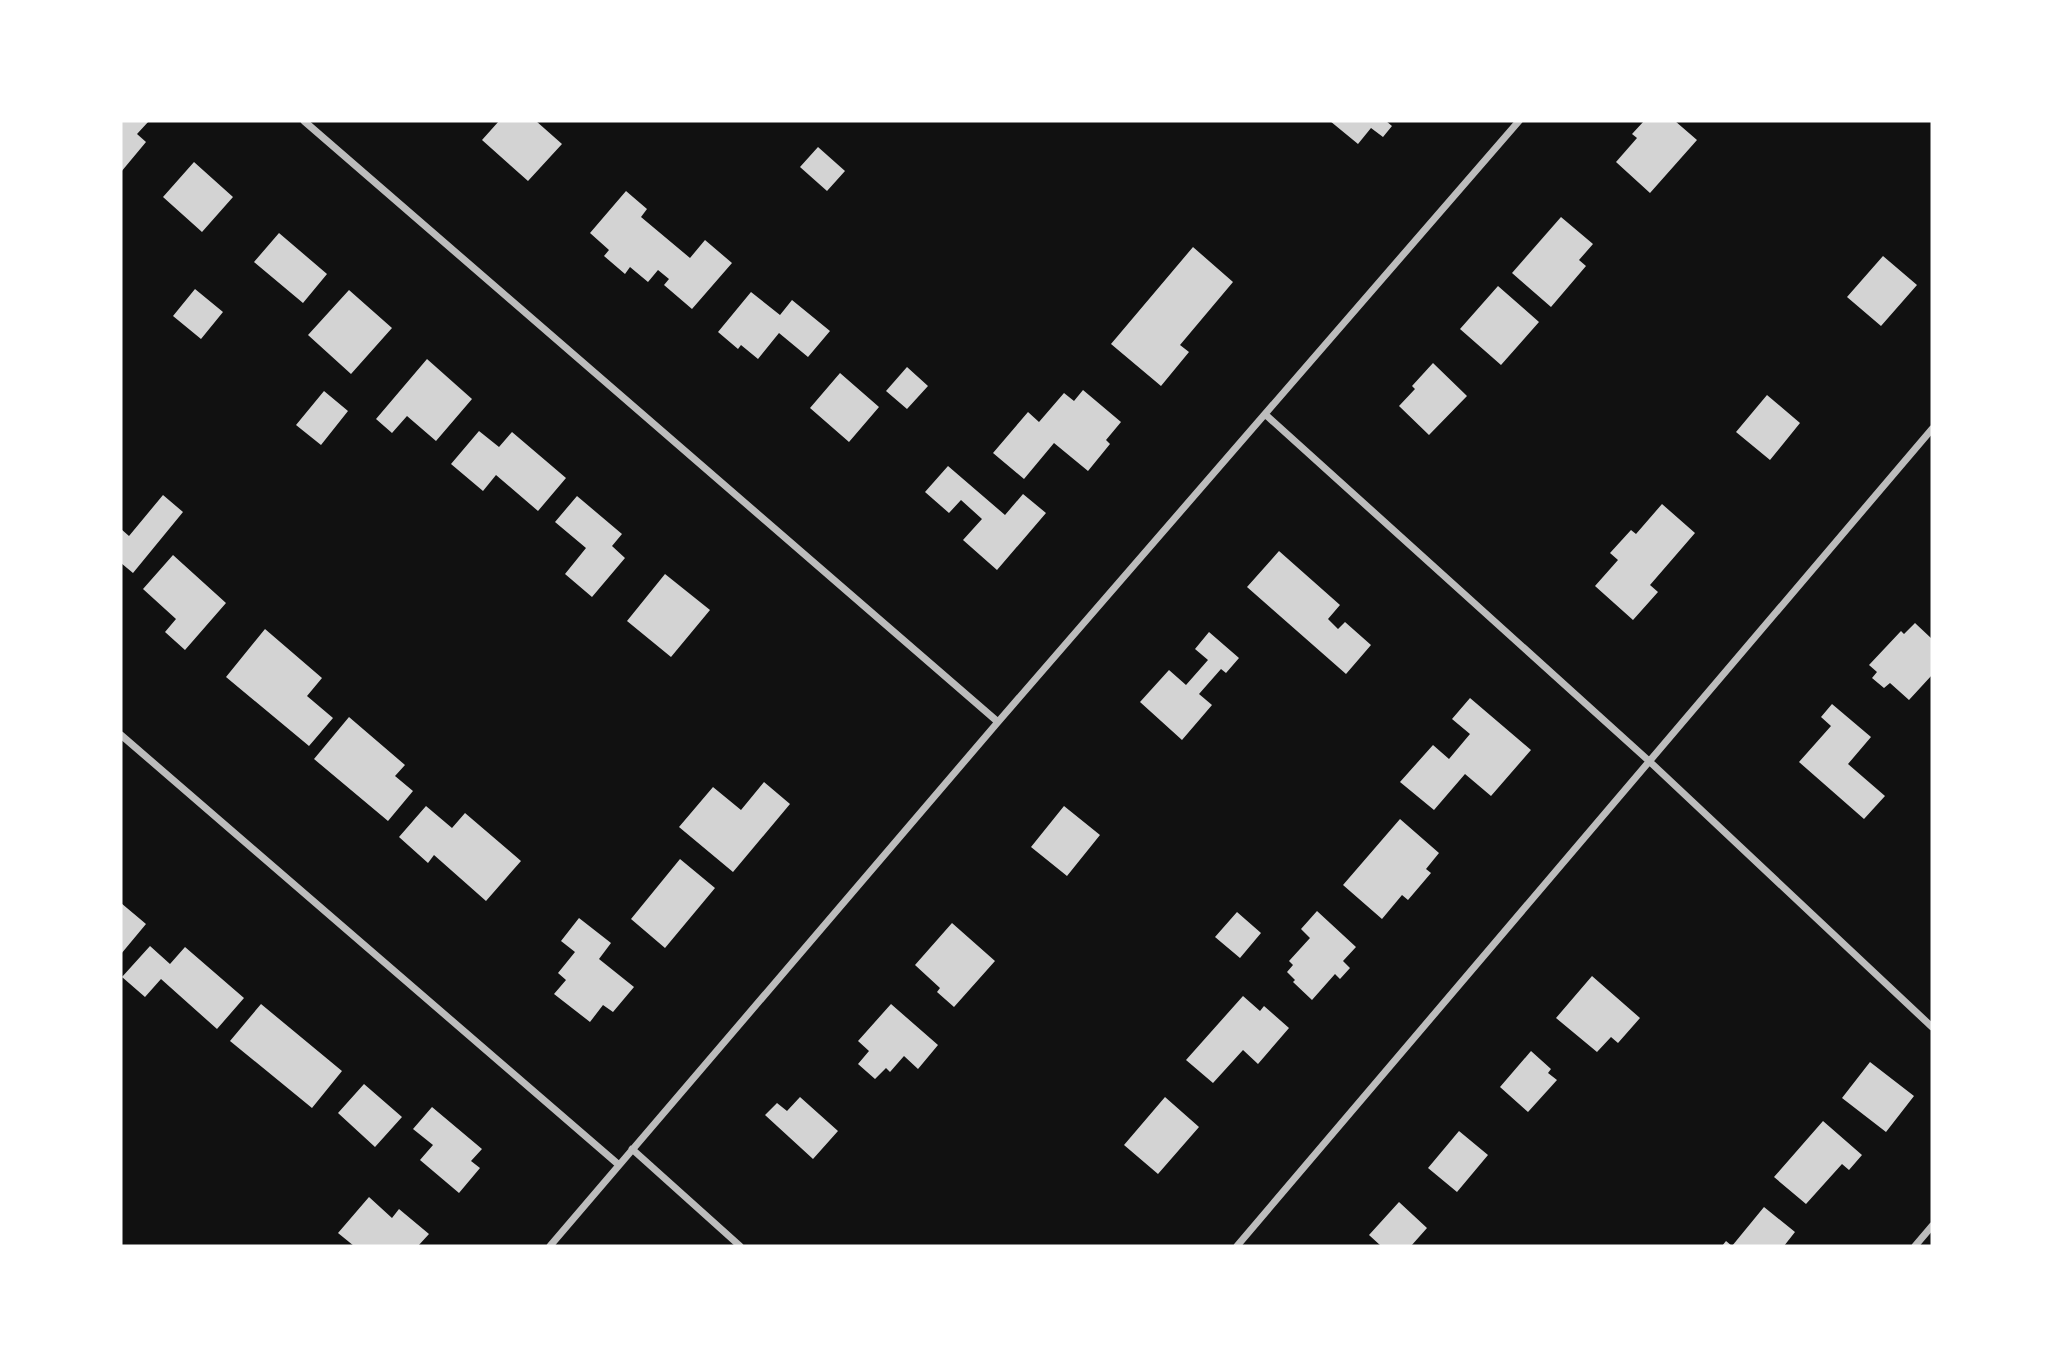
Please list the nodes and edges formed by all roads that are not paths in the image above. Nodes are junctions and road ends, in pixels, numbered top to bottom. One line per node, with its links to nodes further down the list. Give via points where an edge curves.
1 (304, 121): 5 (street)
2 (1519, 121): 3 (street)
3 (1266, 415): 5 (street); 7 (street)
4 (1932, 429): 7 (street)
5 (998, 722): 9 (street)
6 (121, 736): 10 (street)
7 (1649, 761): 8 (street); 14 (street)
8 (1932, 1027)
9 (632, 1149): 10 (street); 13 (street)
10 (619, 1165): 12 (street)
11 (1932, 1226): 15 (street)
12 (551, 1246)
13 (740, 1246)
14 (1237, 1246)
15 (1915, 1246)

